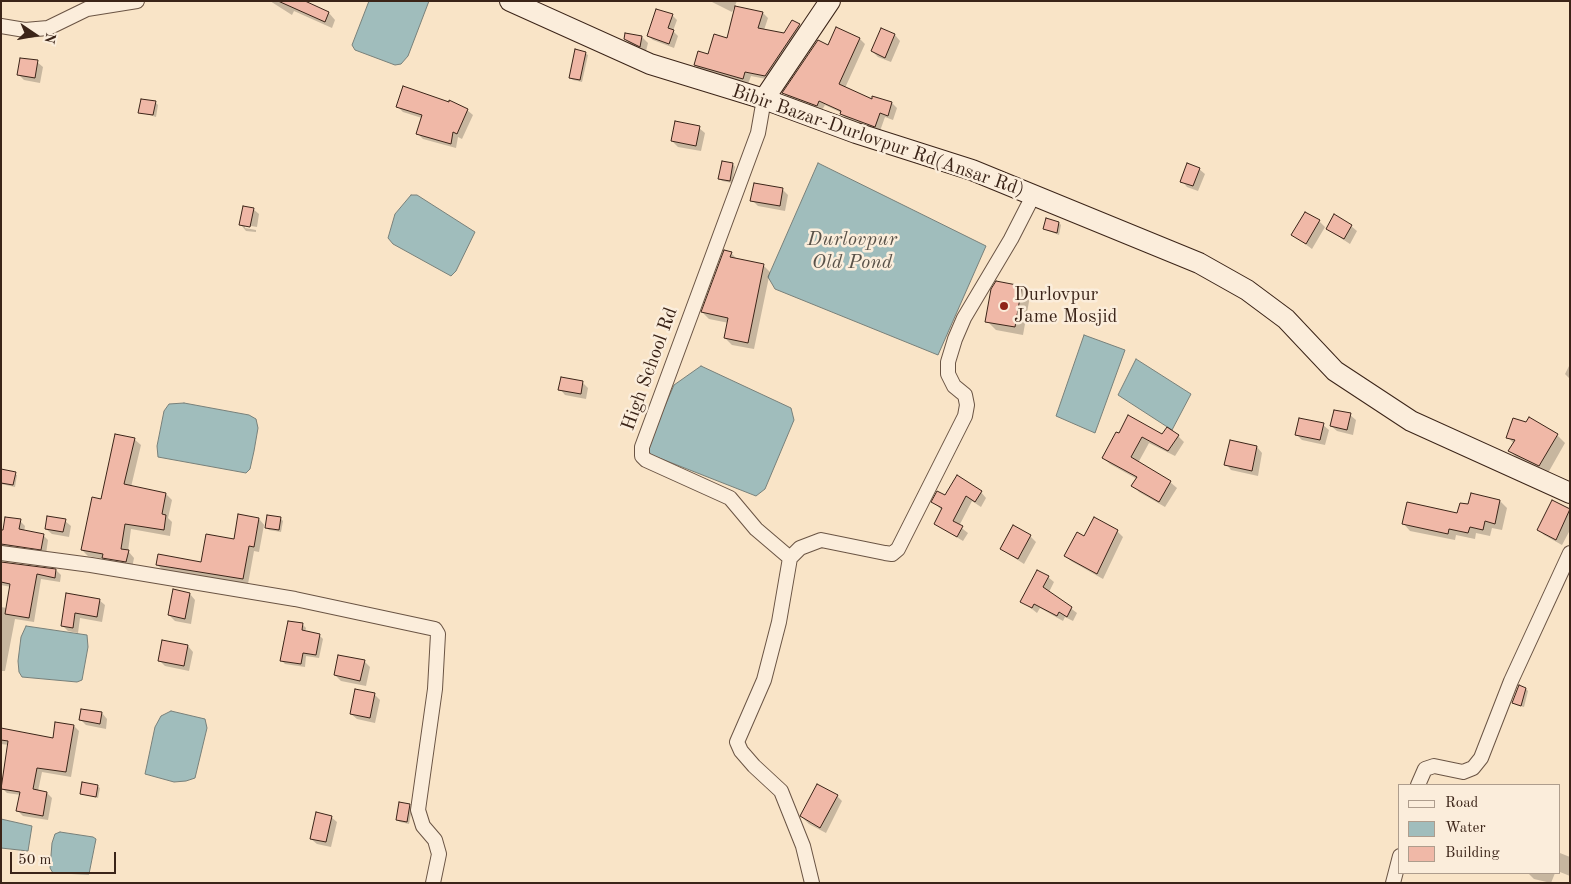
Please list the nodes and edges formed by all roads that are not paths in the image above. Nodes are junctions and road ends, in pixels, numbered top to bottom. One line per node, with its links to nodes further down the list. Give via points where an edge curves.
1 (138, 1): 4 (street, via 87,9 48,28 25,30)
2 (510, 1): 5 (street, Bibir Bazar-Durlovpur Rd(Ansar Rd), via 650,64)
3 (830, 1): 5 (street)
4 (1, 26)
5 (764, 98): 6 (street, Bibir Bazar-Durlovpur Rd(Ansar Rd), via 856,133 972,170); 10 (street, High School Rd, via 758,133 642,447 642,456 730,498 756,529)
6 (1033, 196): 7 (street, Bibir Bazar-Durlovpur Rd(Ansar Rd), via 1199,263 1246,290 1286,319 1335,371 1411,421); 10 (street, via 955,339 948,374 954,386 965,395 965,416 898,549 892,554 821,540 800,548)
7 (1570, 493)
8 (1, 553): 13 (street, via 295,599 435,629 438,634 435,688 418,810 439,854)
9 (1570, 553): 11 (street, via 1511,680 1480,758 1473,768 1463,772 1434,766 1425,769)
10 (790, 558): 14 (street, via 779,622 764,680 737,742 740,752 781,791 803,846)
11 (1418, 784)
12 (1398, 864): 15 (street)
13 (433, 883)
14 (812, 883)
15 (1393, 883)

